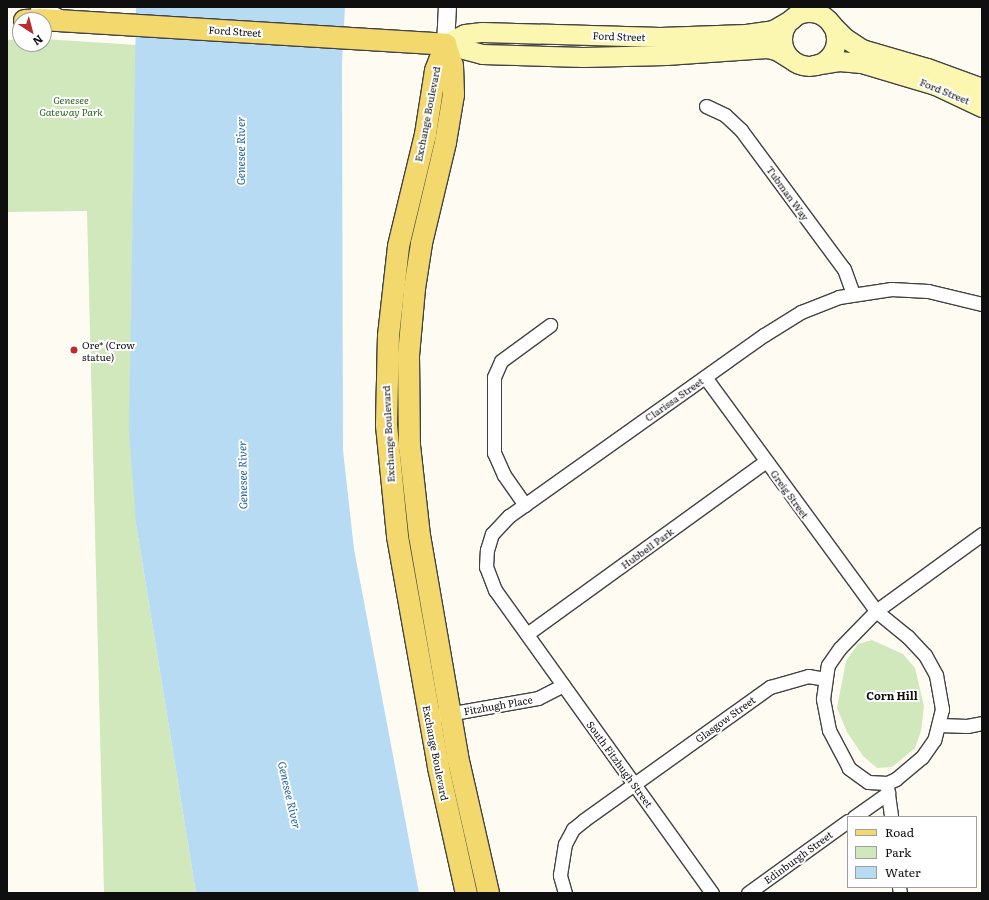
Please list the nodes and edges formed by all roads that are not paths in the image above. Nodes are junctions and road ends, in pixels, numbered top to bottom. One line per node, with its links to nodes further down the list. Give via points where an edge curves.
1 (40, 7): 6 (street)
2 (447, 7): 7 (street)
3 (796, 15): 4 (main road, via 813,13); 7 (main road, Ford Street, via 773,30 746,34 660,37 482,32 465,34); 8 (main road, via 785,28 783,39 785,49)
4 (827, 18): 9 (main road, via 836,39 833,51 823,62); 10 (main road, Ford Street, via 844,38 862,49)
5 (52, 20): 6 (main road, Ford Street)
6 (67, 20): 7 (main road, Ford Street)
7 (445, 44): 8 (main road, Ford Street, via 476,53 531,55 638,56 762,48 776,50); 24 (main road, Exchange Boulevard, via 452,65 454,85 443,153 417,265 409,331 407,400 412,489); 25 (main road, Exchange Boulevard, via 435,70 427,127 398,246 389,313 386,380 386,432 394,514)
8 (792, 60): 9 (main road)
9 (814, 65): 12 (main road, Ford Street, via 839,61 861,63 935,85)
10 (982, 88)
11 (706, 106): 13 (street, Tubman Way, via 725,116 741,130 844,269)
12 (982, 107)
13 (853, 294): 14 (street, Clarissa Street, via 890,289 915,290); 16 (street, Clarissa Street, via 827,301 789,319)
14 (982, 304)
15 (550, 326): 18 (street, via 501,361 494,377 494,453 504,475)
16 (705, 377): 17 (street, Greig Street); 18 (street, Clarissa Street)
17 (766, 461): 20 (street, Greig Street); 21 (street, Hubbell Park)
18 (525, 505): 21 (street, Clarissa Street, via 497,527 489,541 486,558 488,575 495,590)
19 (982, 534): 20 (street)
20 (876, 611): 22 (street, via 840,648 828,666); 27 (street, via 908,637 931,665 942,698)
21 (528, 634): 23 (street, South Fitzhugh Street)
22 (825, 679): 28 (street, Glasgow Street, via 808,676 770,687); 29 (street, via 826,720 842,759 857,776)
23 (563, 685): 24 (street, Fitzhugh Place, via 538,698); 28 (street, South Fitzhugh Street)
24 (450, 714): 25 (street, Fitzhugh Place); 34 (main road, Exchange Boulevard, via 466,800)
25 (430, 718): 33 (main road, Exchange Boulevard)
26 (982, 723): 27 (street, via 966,726)
27 (940, 725): 29 (street, via 934,740 922,757)
28 (634, 784): 35 (street, Glasgow Street, via 573,829 565,844 561,860 560,875); 36 (street, South Fitzhugh Street)
29 (887, 788): 30 (street); 31 (street)
30 (855, 816)
31 (891, 816)
32 (847, 822): 37 (street, Edinburgh Street)
33 (466, 893)
34 (488, 893)
35 (565, 893)
36 (712, 893)
37 (748, 893)

